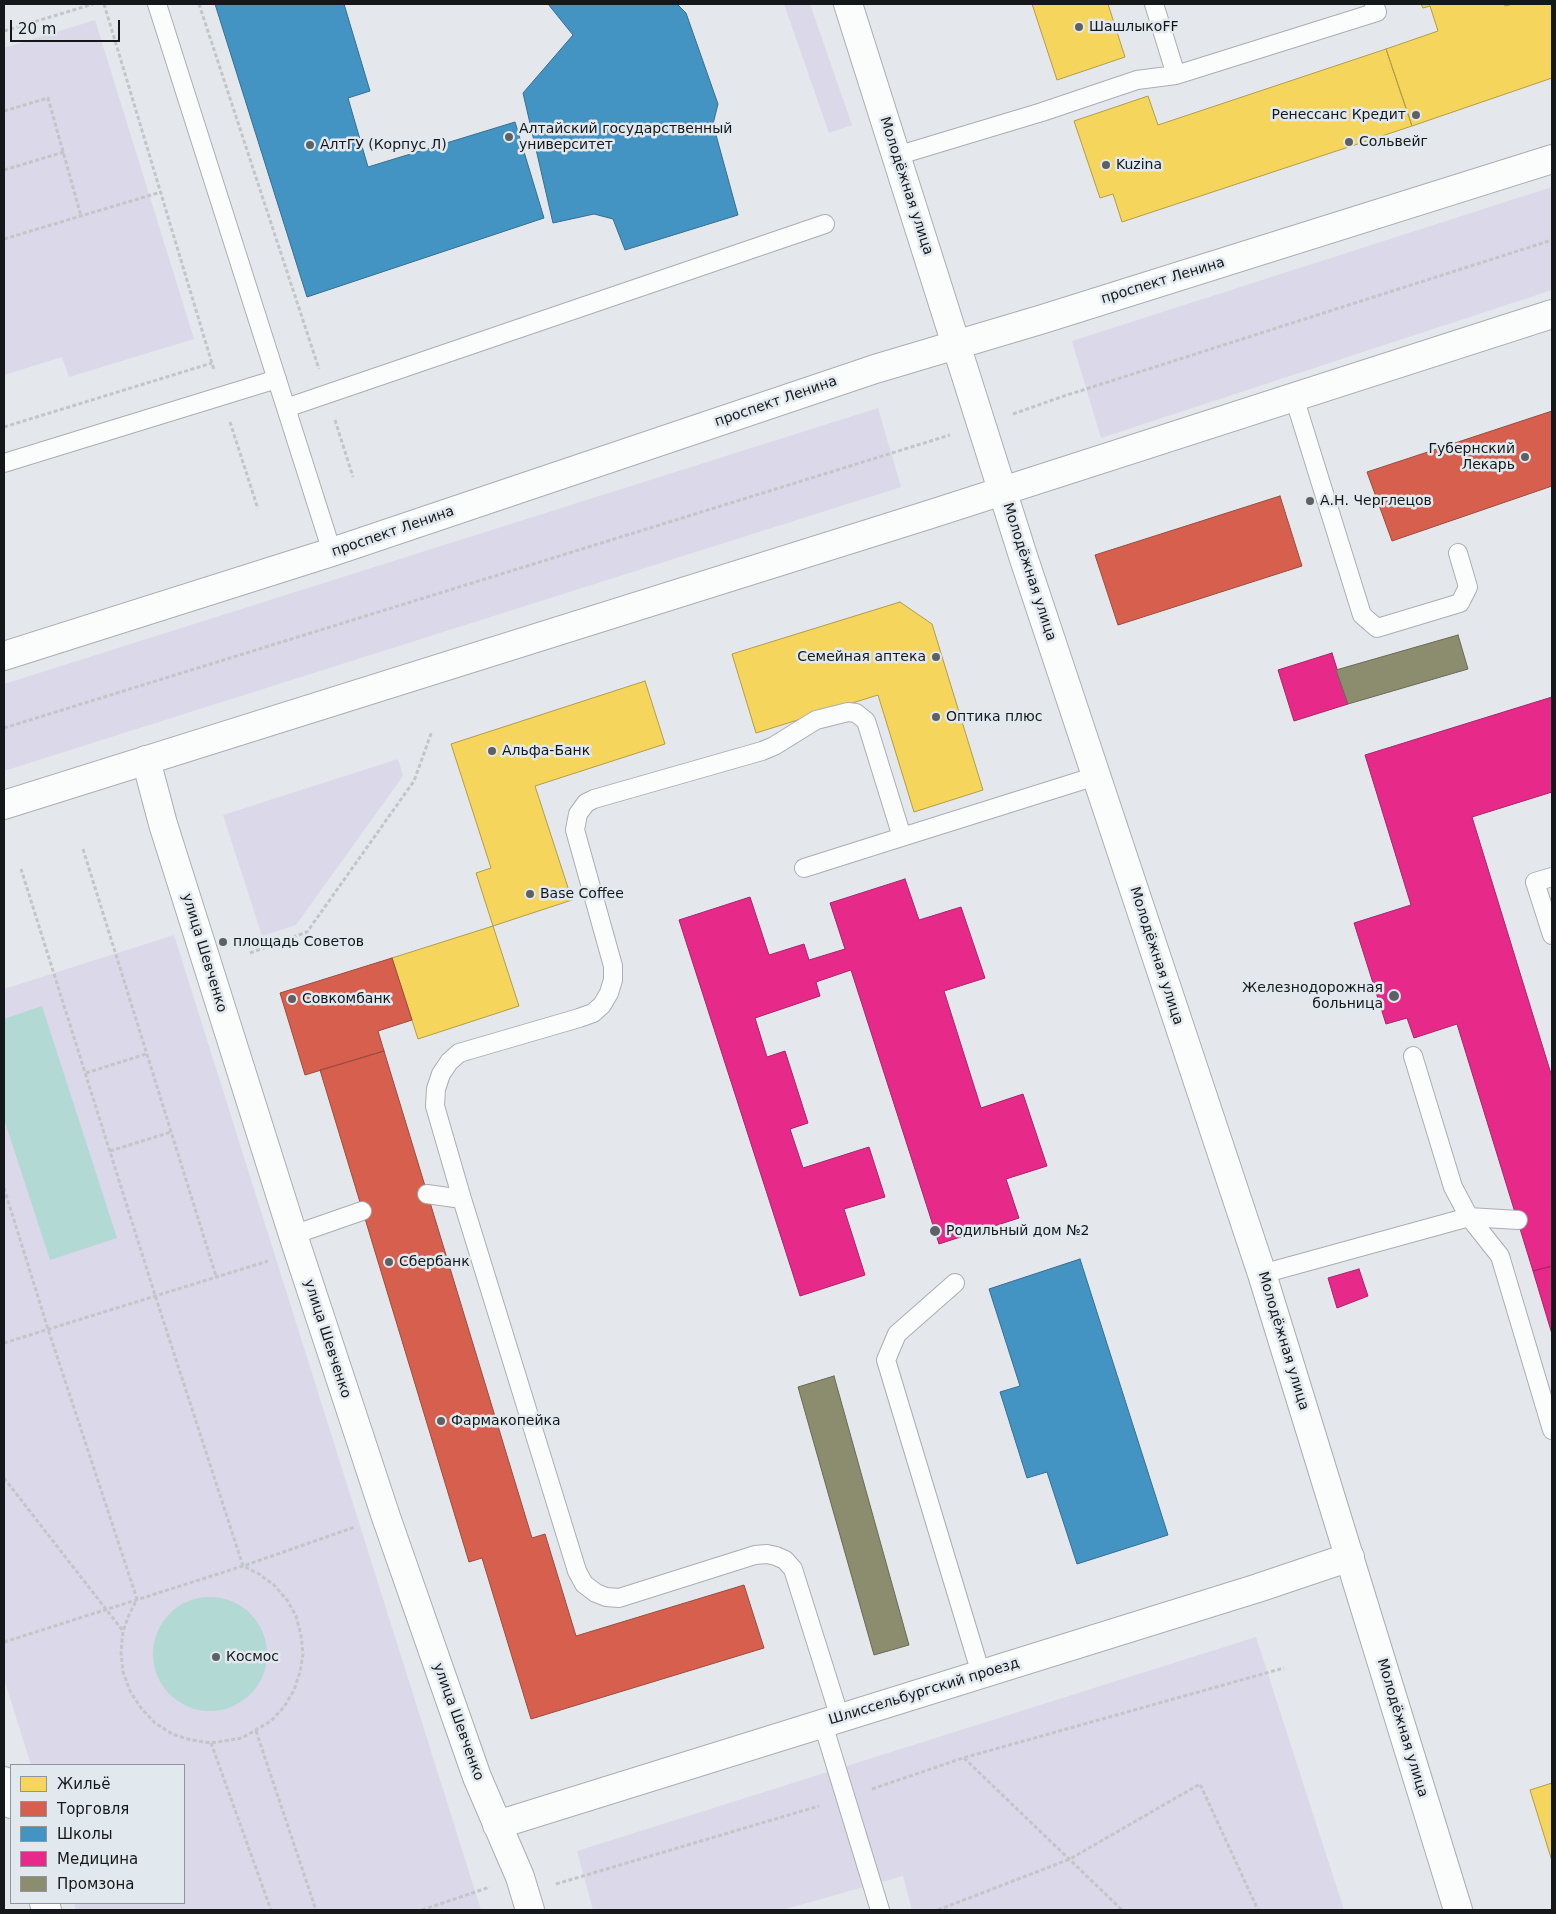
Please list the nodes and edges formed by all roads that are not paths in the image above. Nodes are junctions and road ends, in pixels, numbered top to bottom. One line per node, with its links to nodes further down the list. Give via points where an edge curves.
1 (157, 4): 11 (lane)
2 (848, 4): 6 (street, Молодёжная улица)
3 (1154, 4): 5 (lane)
4 (1374, 4): 5 (lane, via 1377,12)
5 (1176, 75): 6 (lane, via 1137,80)
6 (896, 156): 10 (street, Молодёжная улица)
7 (1552, 159): 10 (street, проспект Ленина)
8 (825, 224): 13 (lane)
9 (1552, 314): 12 (street)
10 (956, 345): 15 (street, Молодёжная улица); 16 (street, проспект Ленина, via 875,369)
11 (277, 379): 13 (lane); 14 (lane)
12 (1294, 397): 15 (street); 17 (lane, via 1362,615 1377,628 1460,602 1468,587)
13 (286, 408): 16 (lane)
14 (4, 463)
15 (1002, 490): 19 (street); 20 (street, Молодёжная улица)
16 (332, 552): 18 (street, проспект Ленина)
17 (1458, 553)
18 (4, 656)
19 (146, 760): 21 (street); 32 (street, улица Шевченко, via 166,833)
20 (1096, 776): 22 (lane); 33 (street, Молодёжная улица)
21 (4, 805)
22 (902, 837): 23 (lane); 28 (lane, via 866,721 856,713 848,712 816,720 762,751 586,803 578,814 575,830 613,966 613,980 602,1005 592,1013 460,1053 449,1062 436,1089 435,1106)
23 (804, 868)
24 (1552, 876): 25 (lane, via 1536,882)
25 (1552, 935)
26 (1413, 1056): 30 (lane, via 1453,1187)
27 (427, 1194): 28 (lane)
28 (462, 1199): 38 (lane, via 577,1571 584,1584 596,1593 619,1598 755,1555 767,1554 785,1560 793,1569)
29 (362, 1211): 32 (lane)
30 (1468, 1217): 31 (lane); 33 (lane); 35 (lane, via 1500,1256)
31 (1518, 1220)
32 (296, 1243): 41 (street, улица Шевченко, via 386,1517 477,1777)
33 (1262, 1274): 36 (street, Молодёжная улица)
34 (955, 1283): 37 (lane, via 897,1334 886,1360)
35 (1552, 1430)
36 (1350, 1557): 37 (street, Шлиссельбургский проезд); 44 (street, Молодёжная улица)
37 (981, 1674): 38 (street, Шлиссельбургский проезд)
38 (831, 1721): 41 (street, Шлиссельбургский проезд); 43 (lane, via 846,1798)
39 (4, 1781): 40 (street)
40 (10, 1801)
41 (497, 1825): 42 (street, улица Шевченко, via 520,1877)
42 (530, 1910)
43 (880, 1910)
44 (1458, 1910)

